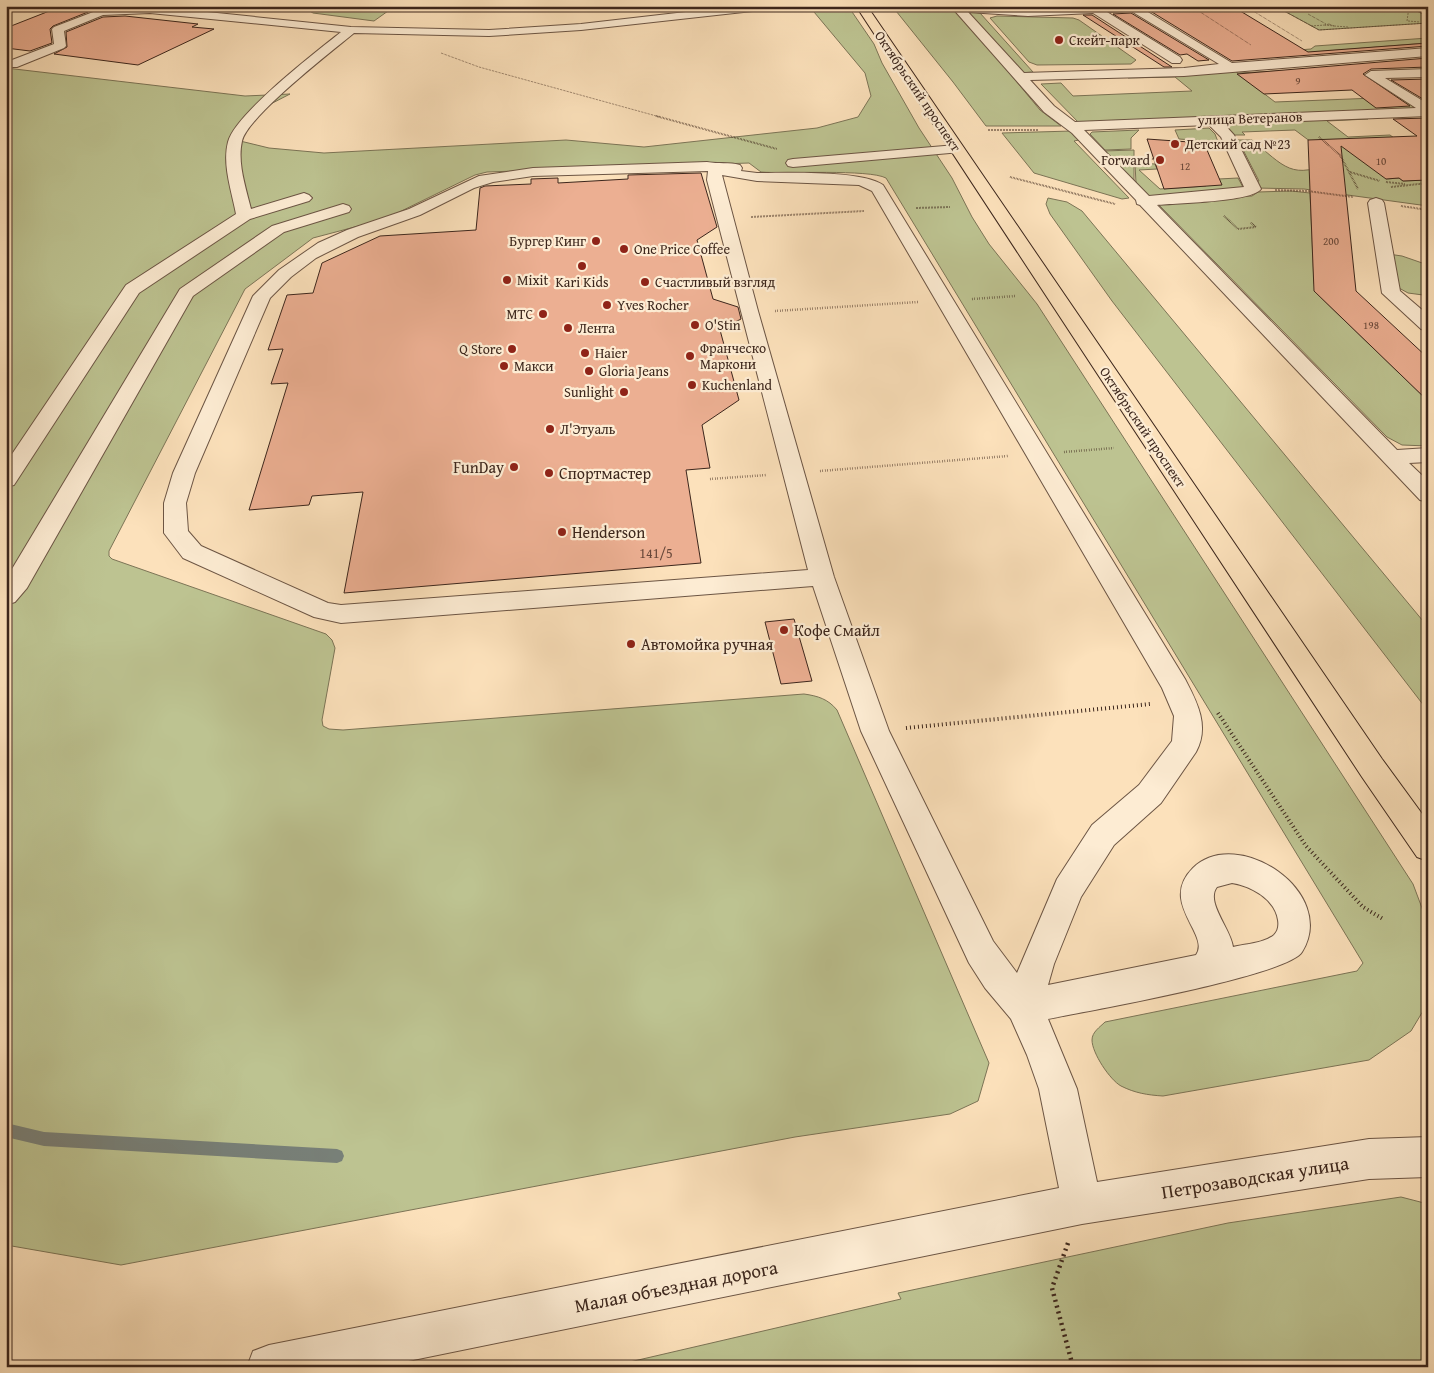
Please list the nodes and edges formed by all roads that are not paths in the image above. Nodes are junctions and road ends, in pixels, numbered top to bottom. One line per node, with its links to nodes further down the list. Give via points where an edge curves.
1 (770, 6): 8 (street, via 536,31)
2 (860, 6): 21 (main road, Октябрьский проспект)
3 (936, 6): 6 (street)
4 (1131, 7): 7 (street); 13 (street)
5 (154, 8): 8 (street); 12 (street, via 101,12 58,29 60,46 13,64)
6 (959, 8): 7 (street, via 1028,13); 15 (street)
7 (1093, 8): 11 (street)
8 (351, 30): 27 (street, via 273,96 235,138 233,155)
9 (1428, 52): 13 (street)
10 (1243, 54): 13 (street)
11 (1176, 60)
12 (6, 63)
13 (1226, 65): 15 (street, via 1184,72)
14 (1428, 73): 17 (street, via 1371,75)
15 (1019, 78): 20 (street, via 1049,109)
16 (1428, 93): 17 (street)
17 (1402, 94): 18 (street)
18 (1428, 111): 19 (street, улица Ветеранов)
19 (1212, 120): 20 (street, улица Ветеранов); 24 (street, via 1227,134 1253,189 1244,193)
20 (1072, 126): 24 (street)
21 (956, 149): 22 (street); 35 (main road, Октябрьский проспект, via 1366,760)
22 (719, 169): 33 (street, via 715,172 715,180 756,312); 33 (street, via 688,166 533,172 485,179 421,209 319,249 290,269 262,296 184,473 175,503 176,534 192,552 323,611 341,614); 37 (street, via 739,175 859,180 878,188 1175,686 1188,716 1186,744 1150,794 1104,835 1068,889 1037,964)
23 (304, 198): 27 (street)
24 (1143, 201): 30 (street)
25 (1376, 202): 28 (street, via 1391,293)
26 (342, 209): 34 (street, via 278,229 186,293 18,582)
27 (244, 216): 31 (street, via 132,290)
28 (1428, 325)
29 (1428, 455): 30 (street)
30 (1392, 457): 32 (street)
31 (6, 480)
32 (1428, 495)
33 (822, 576): 37 (street, via 875,731 981,952 996,976)
34 (6, 596)
35 (1428, 847)
36 (1207, 970): 37 (street)
37 (1024, 1007): 39 (street, via 1058,1089)
38 (1428, 1157): 39 (street, Петрозаводская улица, via 1369,1159)
39 (1082, 1204): 40 (street, Малая объездная дорога)
40 (269, 1367)

